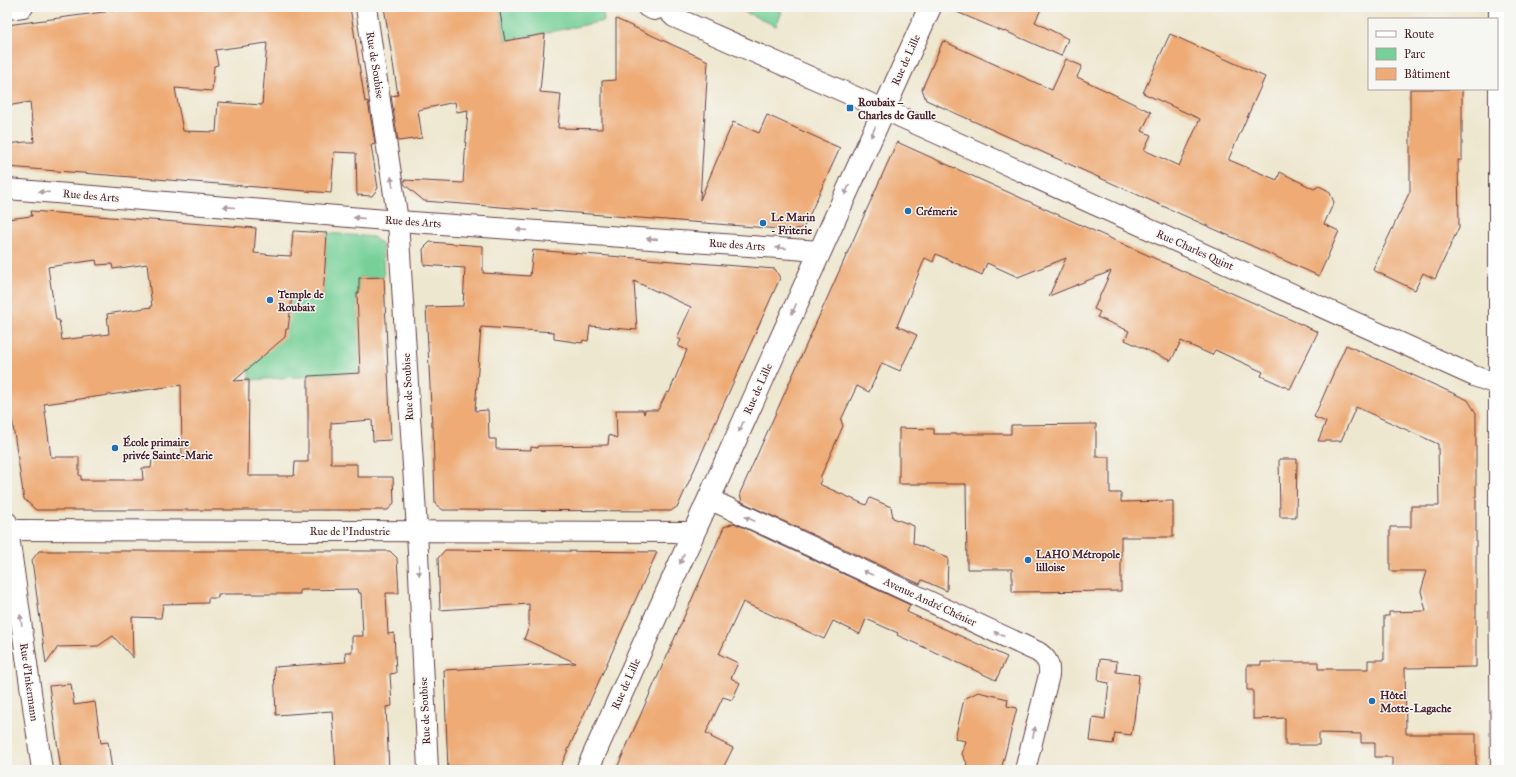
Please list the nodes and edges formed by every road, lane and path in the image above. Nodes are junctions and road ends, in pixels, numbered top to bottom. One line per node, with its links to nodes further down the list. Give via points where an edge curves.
1 (23, 7): 7 (street)
2 (366, 7): 10 (street, Rue de Soubise, one-way to 2)
3 (647, 7): 4 (street, via 654,10)
4 (664, 7): 8 (street, Rue Charles Quint, via 674,17)
5 (930, 7): 8 (street, Rue de Lille)
6 (1499, 7): 12 (street)
7 (7, 10)
8 (890, 112): 11 (street, Rue de Lille, one-way to 11); 12 (street, Rue Charles Quint, via 1466,372)
9 (7, 189): 10 (street, Rue des Arts, one-way to 9)
10 (398, 221): 11 (street, Rue des Arts, one-way to 10); 15 (street, Rue de Soubise)
11 (820, 251): 13 (street, Rue de Lille, one-way to 13)
12 (1504, 386): 21 (street)
13 (709, 500): 16 (street, Rue de Lille); 20 (street, Avenue André Chénier, one-way to 13, via 1049,675 1049,665 1044,656)
14 (7, 527): 15 (street, Rue de l'Industrie); 17 (street, Rue d'Inkermann, one-way to 14)
15 (417, 531): 16 (street, Rue de l'Industrie); 18 (street, Rue de Soubise, one-way to 18)
16 (694, 532): 19 (street, Rue de Lille, one-way to 19)
17 (42, 770)
18 (428, 770)
19 (587, 770)
20 (1025, 770)
21 (1501, 770)

